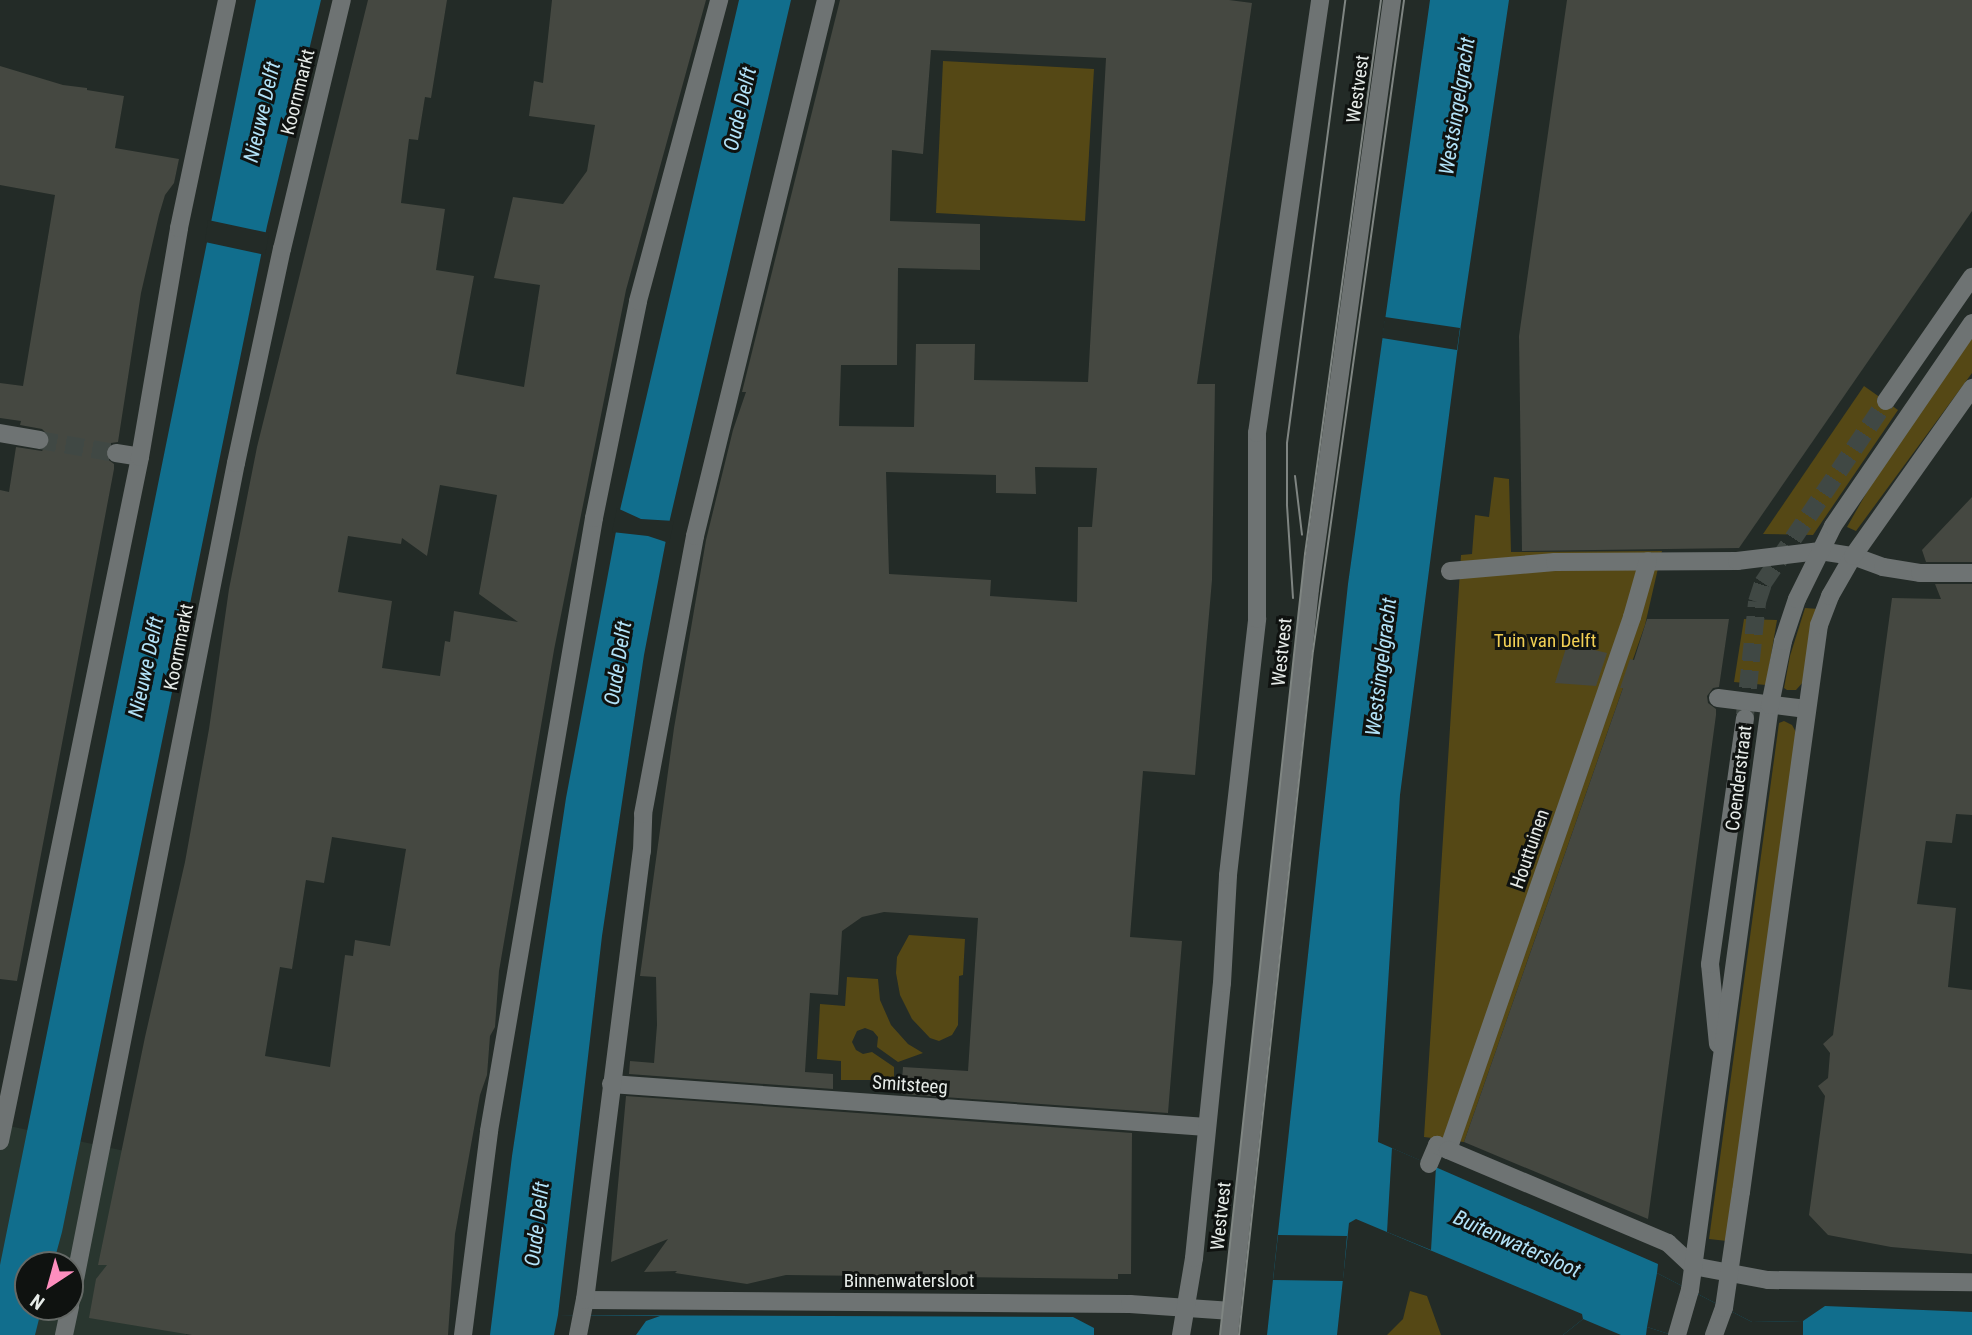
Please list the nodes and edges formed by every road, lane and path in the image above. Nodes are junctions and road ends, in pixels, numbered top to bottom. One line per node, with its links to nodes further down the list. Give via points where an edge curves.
1 (227, 0): 14 (street, via 179,228)
2 (342, 0): 30 (street, Koornmarkt, via 236,463)
3 (719, 0): 37 (street, via 638,301 601,480 489,1131)
4 (826, 0): 25 (street, via 695,536 643,814)
5 (1319, 0): 26 (street, Westvest, via 1257,433 1257,619)
6 (1392, 0): 36 (street, Westvest, via 1310,589)
7 (1972, 277): 10 (street)
8 (1972, 323): 15 (street, Coenderstraat, via 1859,484)
9 (1972, 388): 16 (street)
10 (1886, 401)
11 (0, 433): 12 (street)
12 (39, 440)
13 (116, 453): 14 (street)
14 (140, 457): 27 (street)
15 (1820, 551): 16 (street); 17 (street, via 1737,561); 21 (street, Coenderstraat, via 1789,622)
16 (1853, 555): 19 (street, via 1883,567 1920,573); 22 (street, via 1819,625)
17 (1648, 561): 18 (street, via 1556,556); 28 (street, Houttuinen)
18 (1450, 571)
19 (1972, 573)
20 (1718, 698): 21 (street)
21 (1770, 705): 22 (street); 24 (street, Coenderstraat)
22 (1807, 709): 32 (street)
23 (1745, 718): 24 (street, via 1710,964)
24 (1721, 1076): 31 (street, Coenderstraat)
25 (611, 1084): 26 (street, Smitsteeg); 34 (street)
26 (1206, 1127): 35 (street, Westvest)
27 (0, 1141)
28 (1448, 1150): 29 (street, via 1437,1145); 31 (street, via 1668,1243)
29 (1429, 1164)
30 (81, 1251)
31 (1693, 1266): 32 (street); 41 (street, Coenderstraat)
32 (1728, 1274): 33 (street, via 1768,1280); 42 (street, via 1724,1308)
33 (1972, 1282)
34 (584, 1306): 35 (street, Binnenwatersloot); 38 (street)
35 (1185, 1307): 36 (street, Binnenwatersloot); 39 (street, Westvest)
36 (1232, 1311): 40 (street, Westvest)
37 (463, 1335)
38 (578, 1335)
39 (1181, 1335)
40 (1230, 1335)
41 (1677, 1335)
42 (1714, 1335)

